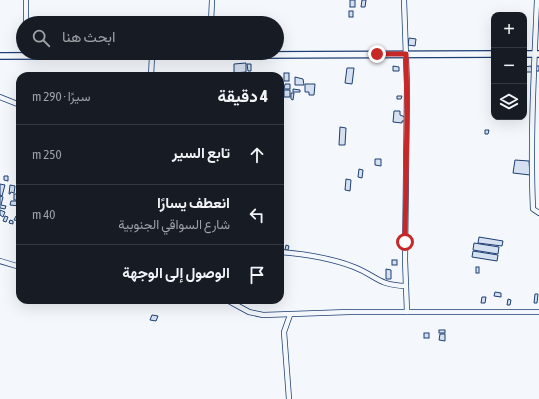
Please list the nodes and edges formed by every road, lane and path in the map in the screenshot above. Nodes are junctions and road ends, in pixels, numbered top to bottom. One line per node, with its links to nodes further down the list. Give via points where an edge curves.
1 (26, 0): 5 (street)
2 (212, 0): 6 (street)
3 (404, 0): 8 (street)
4 (537, 0): 10 (street)
5 (26, 16)
6 (211, 16)
7 (284, 54): 8 (street)
8 (406, 54): 9 (street); 21 (street)
9 (491, 54)
10 (537, 54): 17 (street, via 531,122 531,178 533,209)
11 (16, 55): 12 (street)
12 (0, 56)
13 (152, 60): 14 (street)
14 (151, 72)
15 (0, 97): 16 (street)
16 (16, 103)
17 (539, 213)
18 (284, 253): 21 (street, via 329,260 357,268 383,283)
19 (0, 261): 20 (street)
20 (16, 264)
21 (406, 286): 23 (street)
22 (234, 304): 25 (street, via 253,314)
23 (407, 312): 24 (street); 25 (street, via 325,312)
24 (539, 312)
25 (290, 315): 26 (street, via 284,332)
26 (289, 399)

